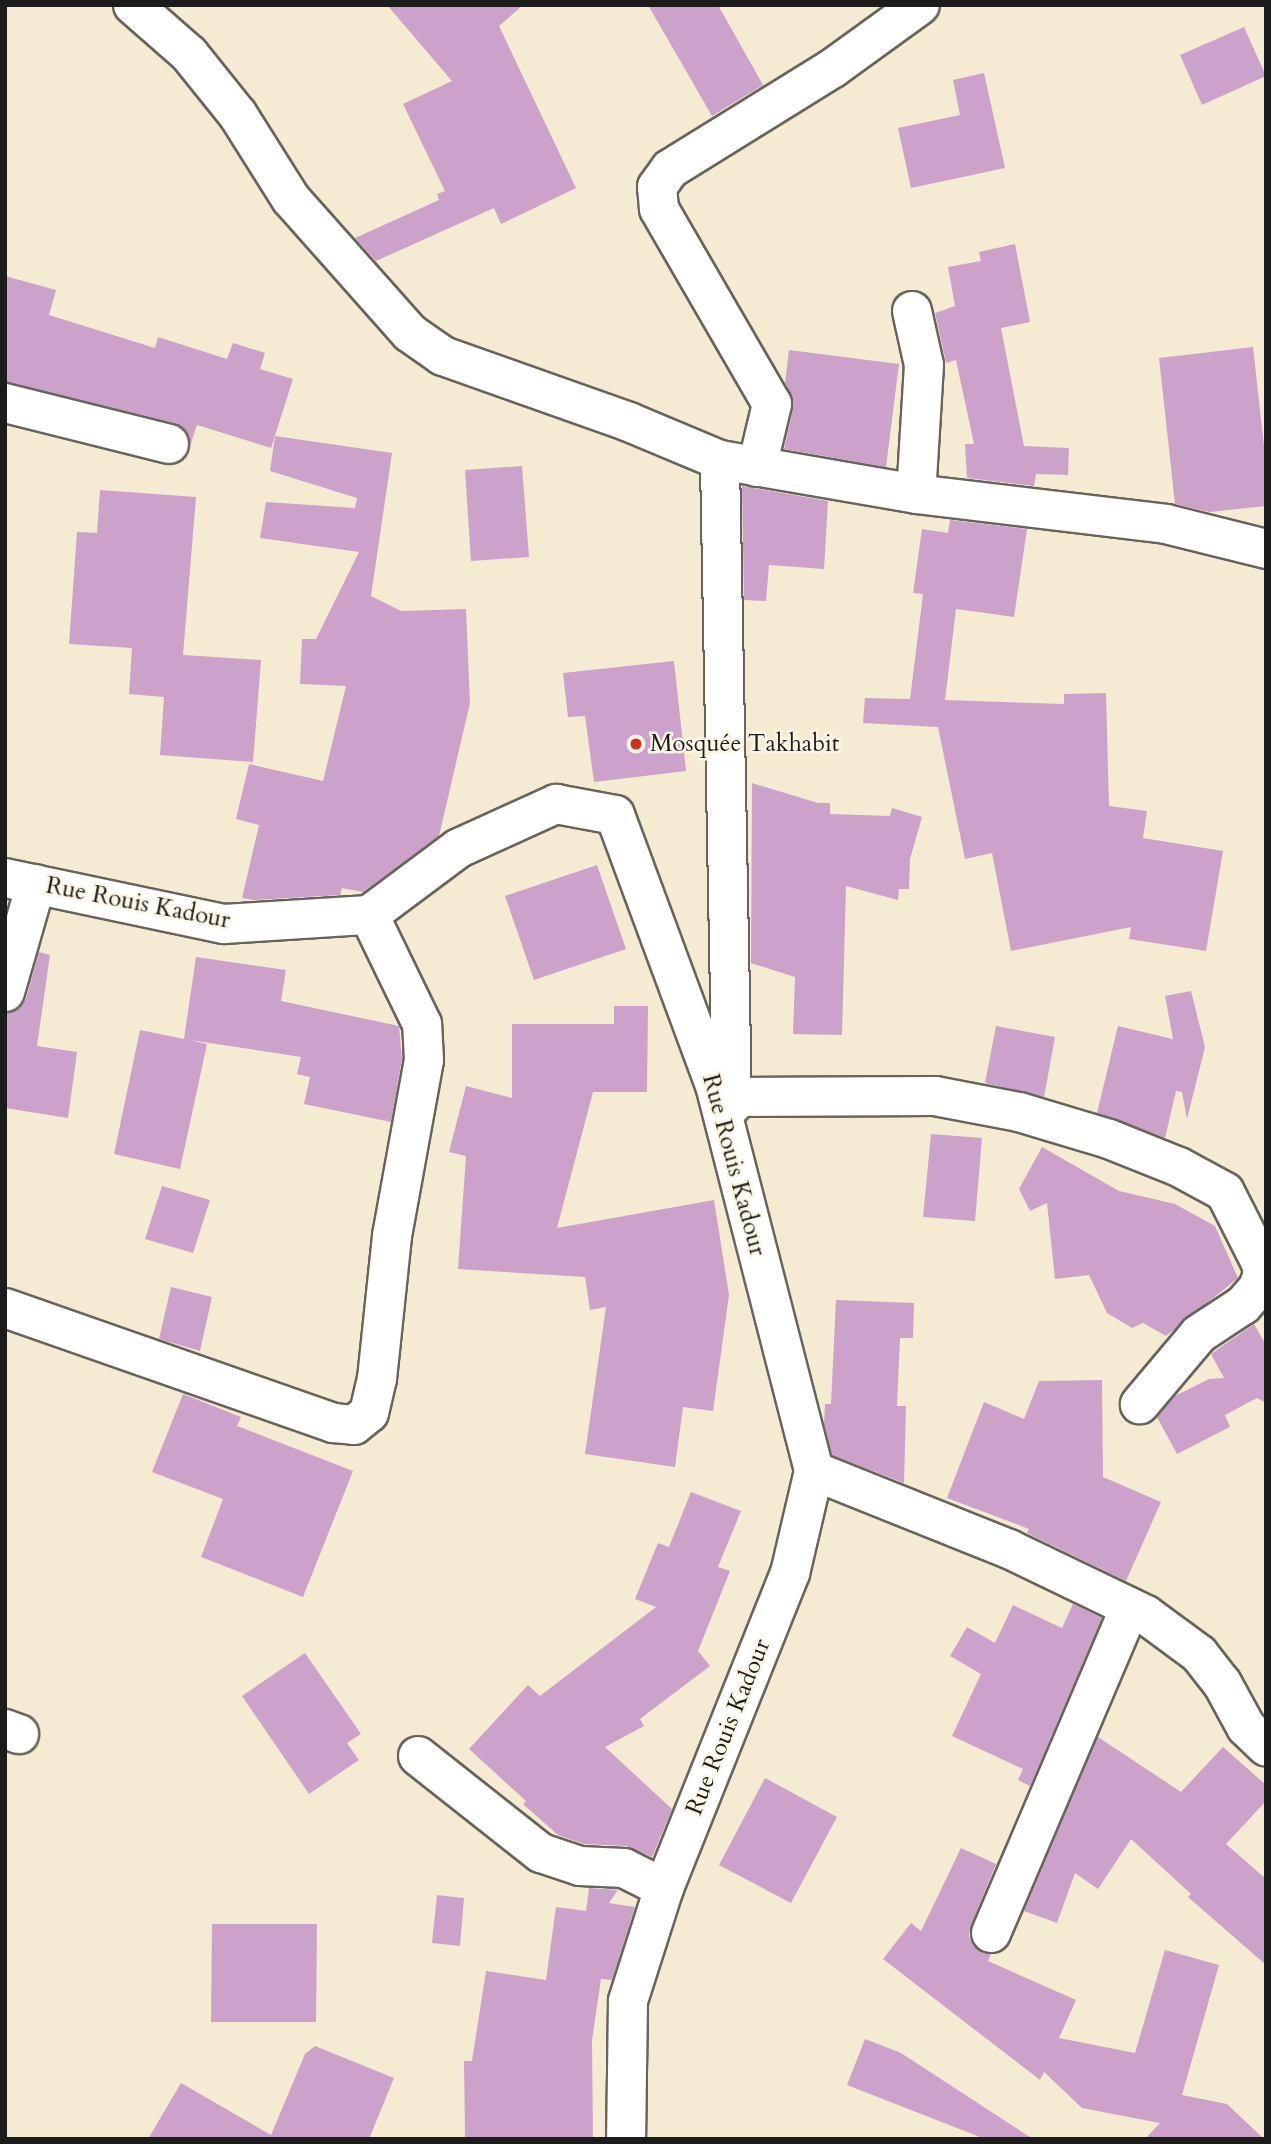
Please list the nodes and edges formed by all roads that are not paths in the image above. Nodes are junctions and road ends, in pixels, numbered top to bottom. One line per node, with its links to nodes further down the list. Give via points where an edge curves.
1 (132, 5): 6 (street, via 189,54 238,116 291,199 410,333 443,356 629,422)
2 (920, 5): 7 (street, via 833,68 670,169 657,187 659,209 772,404)
3 (912, 311): 8 (street, via 923,365)
4 (5, 403): 5 (street)
5 (169, 444)
6 (720, 460): 7 (street); 13 (street)
7 (757, 467): 8 (street)
8 (916, 494): 9 (street, via 1166,524)
9 (1266, 549)
10 (21, 881): 11 (street, Rue Rouis Kadour, via 224,924); 12 (street)
11 (369, 915): 14 (street, Rue Rouis Kadour, via 460,848 556,804 615,815 715,1085); 15 (street, via 422,1024 424,1060 392,1236 377,1379 369,1413 354,1425 333,1423)
12 (5, 992)
13 (732, 1097): 14 (street); 16 (street, via 935,1096 1019,1112 1110,1139 1225,1192 1261,1263 1258,1288 1243,1305 1199,1334)
14 (734, 1158): 17 (street, Rue Rouis Kadour)
15 (5, 1308)
16 (1140, 1404)
17 (814, 1471): 18 (street, via 1009,1549); 21 (street, Rue Rouis Kadour, via 790,1573)
18 (1130, 1607): 19 (street, via 1199,1654 1246,1727); 22 (street)
19 (1266, 1746)
20 (418, 1756): 21 (street, via 541,1853 580,1866 624,1868)
21 (664, 1888): 23 (street, Rue Rouis Kadour, via 628,2001)
22 (992, 1933)
23 (626, 2139)

